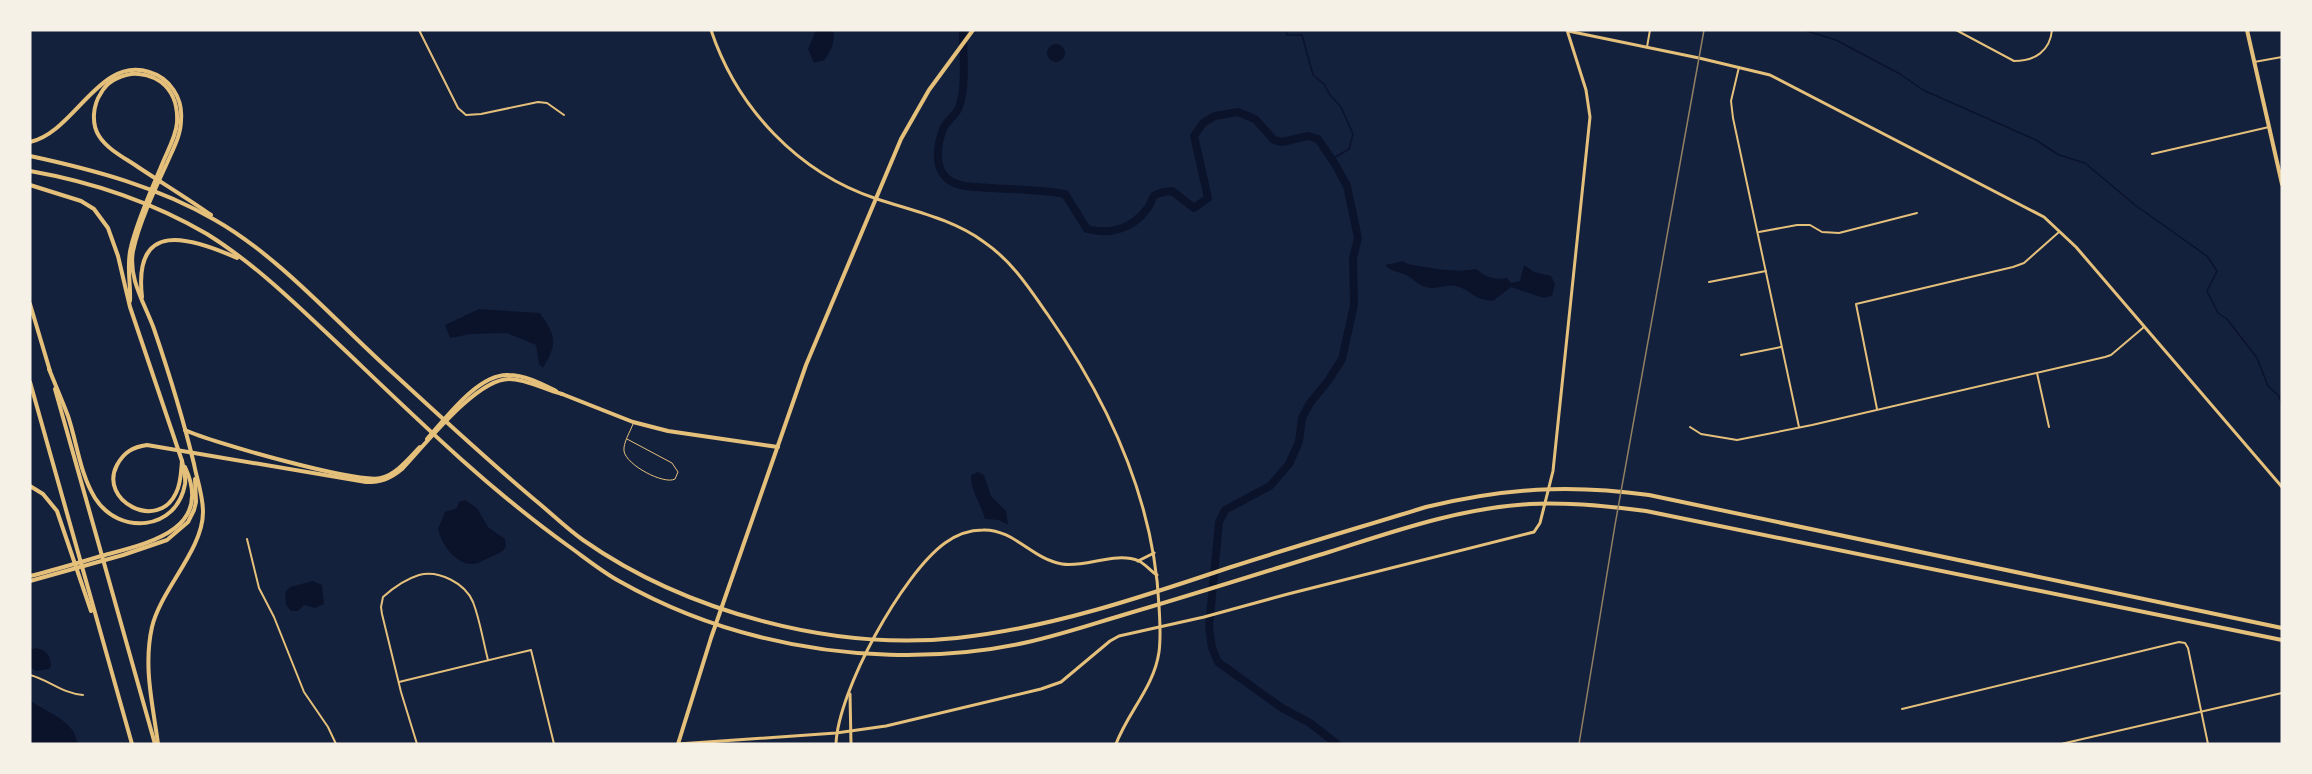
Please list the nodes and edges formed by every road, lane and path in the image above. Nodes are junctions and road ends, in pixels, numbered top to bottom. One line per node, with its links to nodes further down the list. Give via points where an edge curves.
1 (419, 30): 13 (street, via 458,108 466,115 538,102 547,103)
2 (711, 30): 22 (street, via 735,85 770,132 823,173)
3 (973, 30): 22 (main road, via 929,90)
4 (1650, 30): 9 (street)
5 (1956, 30): 6 (street, via 2023,61 2042,53 2051,40)
6 (2052, 30)
7 (2247, 30): 11 (main road)
8 (1568, 31): 9 (street); 59 (street, via 1590,117 1553,471 1540,523 1534,532)
9 (1647, 47): 12 (street)
10 (2282, 57): 11 (street)
11 (2254, 62): 14 (main road)
12 (1739, 67): 26 (street, via 1770,75 1992,188 2044,217); 27 (street, via 1731,101 1732,118)
13 (564, 115)
14 (2269, 127): 16 (street); 20 (main road)
15 (30, 142): 18 (main road, via 54,132 112,76 139,70 162,78 179,100 182,123)
16 (2152, 154)
17 (30, 156): 24 (main road, via 138,184)
18 (164, 163): 24 (main road, via 177,125 171,93 146,75 130,74 111,82 99,95 94,110 100,136 117,153); 25 (main road)
19 (30, 171): 28 (main road, via 118,192 208,235)
20 (2282, 184)
21 (30, 185): 33 (main road, via 74,197 104,220 113,238)
22 (876, 199): 47 (main road, via 806,365); 55 (street, via 969,232 1003,256 1019,274 1060,332 1113,426 1138,489)
23 (1917, 213): 27 (street, via 1839,233 1822,232 1810,225)
24 (218, 221): 60 (main road, via 278,266 495,467 583,539 627,566 715,607 806,630 850,638 904,640 999,633 1138,597 1426,507 1470,496 1562,488 1649,495)
25 (140, 224): 31 (main road, via 132,268); 33 (main road, via 130,248)
26 (2060, 231): 34 (street); 40 (street, via 2013,267 1856,304)
27 (1759, 232): 29 (street)
28 (247, 263): 31 (main road, via 192,240 168,240 152,249 142,264); 61 (main road, via 497,491 615,579 711,623 804,647 904,655 1018,644 1238,581 1423,522 1529,504 1646,511)
29 (1766, 271): 30 (street); 35 (street)
30 (1709, 282)
31 (142, 300): 45 (main road)
32 (30, 304): 37 (main road)
33 (130, 307): 49 (main road)
34 (2144, 327): 38 (street, via 2111,355); 52 (street)
35 (1781, 347): 36 (street); 43 (street)
36 (1741, 355)
37 (49, 369): 49 (main road, via 68,415 88,487 106,512 132,524 161,518 180,500 185,478); 74 (main road)
38 (2037, 373): 40 (street); 44 (street)
39 (30, 382): 62 (main road)
40 (1877, 409): 43 (street)
41 (633, 422): 46 (lane); 47 (main road, via 693,436); 48 (main road, via 525,378 500,375 476,387)
42 (1690, 427): 43 (street, via 1701,434 1737,440)
43 (1799, 427)
44 (2049, 427)
45 (185, 430): 48 (main road, via 266,455 370,479 389,475); 50 (main road)
46 (627, 439): 46 (lane, via 624,453 630,462 665,481 675,479 678,472 672,463)
47 (778, 447): 78 (main road)
48 (420, 448): 49 (main road, via 394,476 366,482 147,445 130,450 121,458 115,468 115,489 134,509 143,512 161,508 176,495)
49 (182, 461): 54 (main road, via 192,486 183,522 161,538)
50 (195, 468): 54 (main road, via 196,502 188,522 167,540); 74 (main road, via 202,495 201,526 152,626 148,656)
51 (30, 486): 62 (main road, via 49,500 59,517)
52 (2282, 487)
53 (247, 539): 75 (street, via 259,588 304,692)
54 (122, 553): 58 (main road)
55 (1154, 553): 56 (street); 57 (street)
56 (1138, 561): 57 (street); 66 (street, via 1061,564 1042,558 1003,533 969,531 944,543 898,595)
57 (1157, 575): 59 (street)
58 (30, 578)
59 (1160, 627): 71 (street, via 1119,636 1061,682 1041,689); 81 (street, via 1158,656 1148,686)
60 (2282, 628)
61 (2282, 640)
62 (106, 653): 73 (main road)
63 (488, 660): 65 (street); 65 (street, via 473,602 465,589 442,576 421,574 389,592 382,601); 77 (street, via 531,650)
64 (30, 675): 68 (street, via 44,678 71,694)
65 (399, 682): 76 (street)
66 (851, 689): 71 (street); 72 (street)
67 (2282, 693): 70 (street)
68 (83, 695)
69 (1902, 709): 70 (street, via 2179,642 2188,648)
70 (2201, 712): 82 (street); 83 (street)
71 (850, 731): 72 (street); 80 (street)
72 (836, 733): 78 (street); 79 (street)
73 (132, 744)
74 (156, 744)
75 (336, 744)
76 (417, 744)
77 (554, 744)
78 (678, 744)
79 (836, 744)
80 (851, 744)
81 (1116, 744)
82 (2061, 744)
83 (2208, 744)

